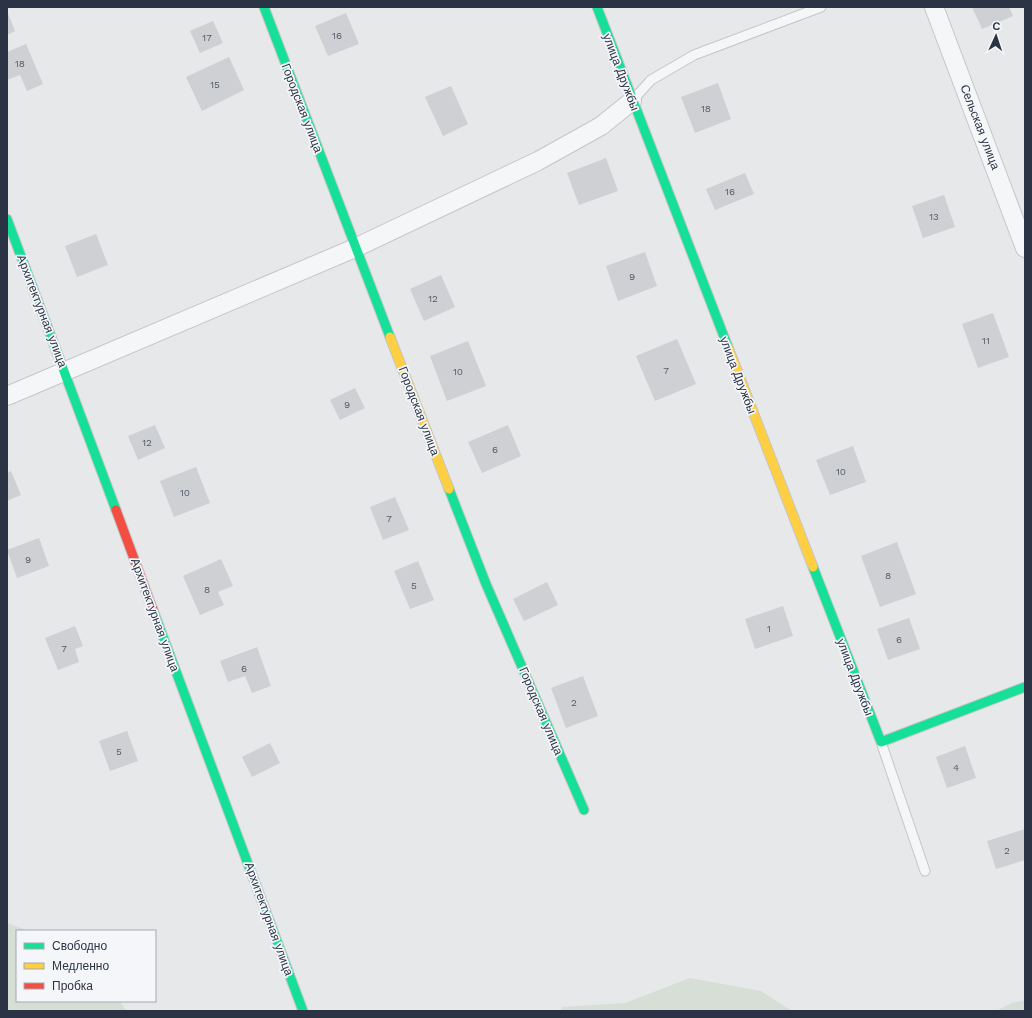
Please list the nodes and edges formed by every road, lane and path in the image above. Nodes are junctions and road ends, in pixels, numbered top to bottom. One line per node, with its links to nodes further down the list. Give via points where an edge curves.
1 (264, 7): 7 (street, Городская улица)
2 (597, 7): 5 (street, улица Дружбы)
3 (821, 7): 5 (lane, via 694,54 651,80)
4 (934, 7): 8 (street, Сельская улица)
5 (632, 101): 7 (street, via 601,126 538,161); 12 (street, улица Дружбы)
6 (7, 219): 9 (street, Архитектурная улица)
7 (355, 248): 9 (street); 13 (street, Городская улица, via 486,584)
8 (1025, 248)
9 (65, 372): 10 (street); 15 (street, Архитектурная улица)
10 (7, 396)
11 (1025, 687): 12 (street)
12 (881, 742): 14 (lane)
13 (584, 810)
14 (925, 871)
15 (303, 1011)

